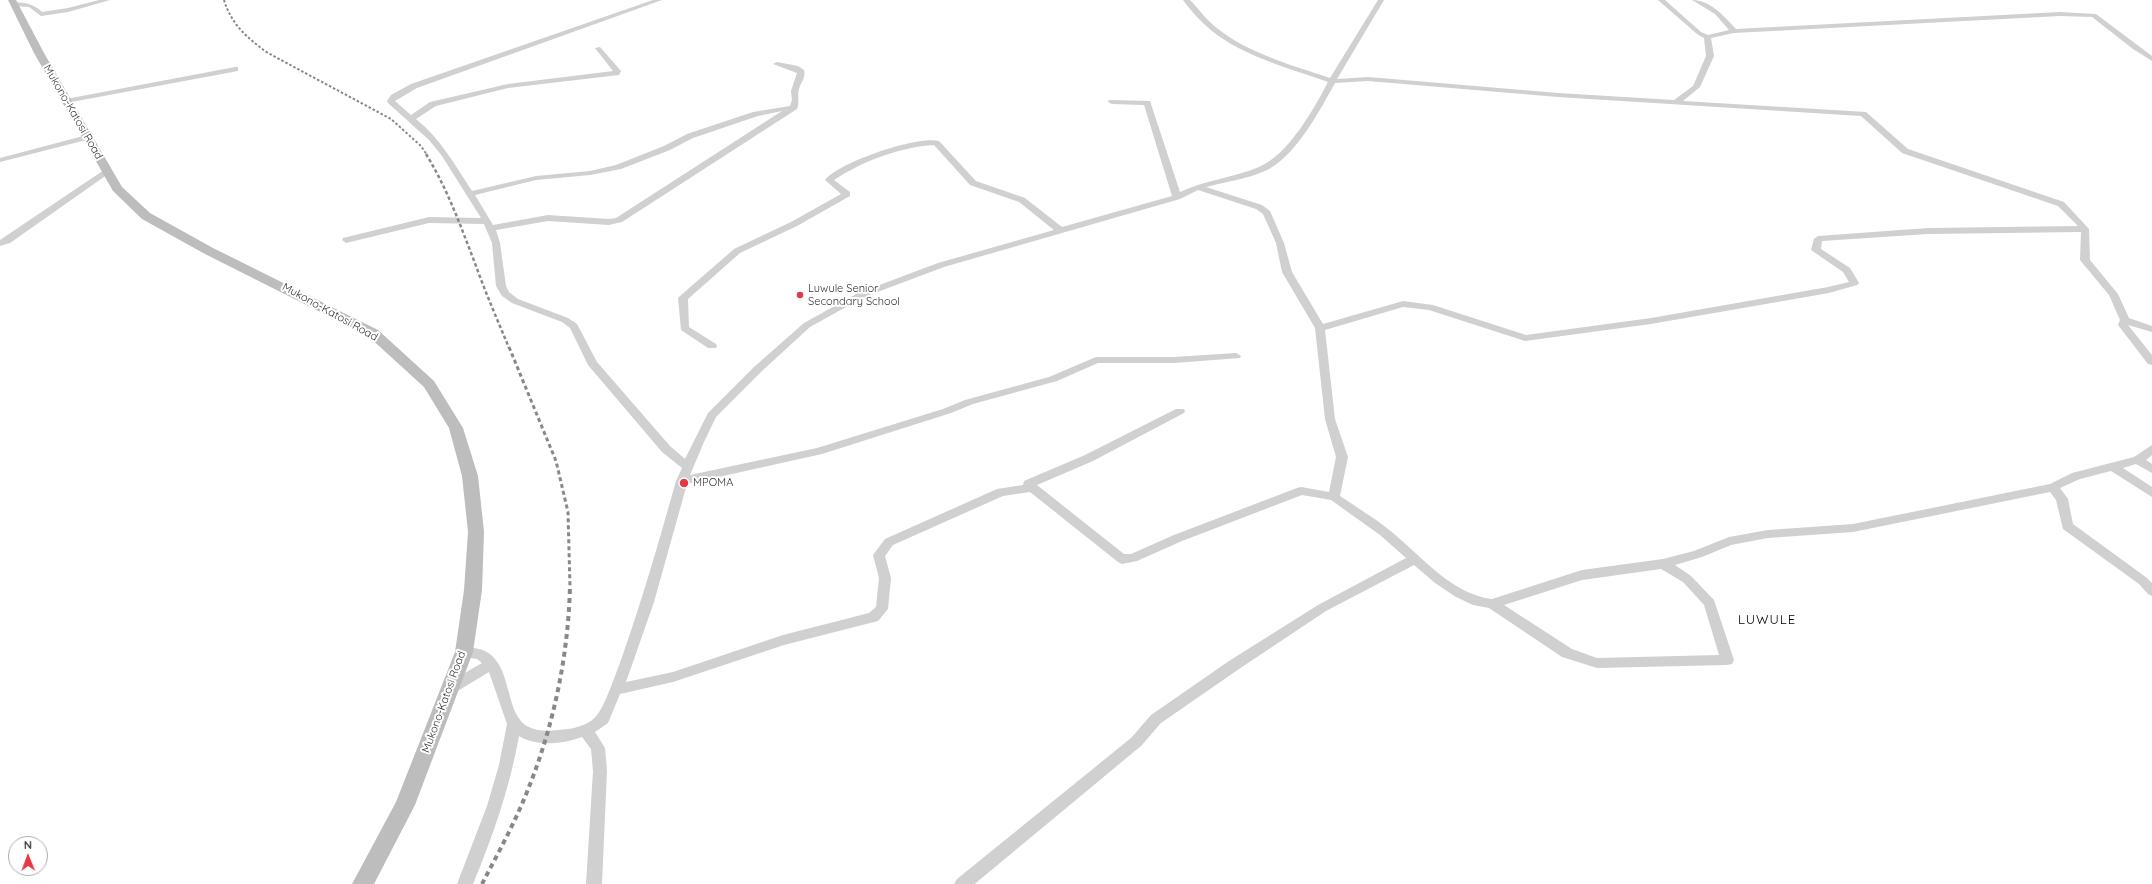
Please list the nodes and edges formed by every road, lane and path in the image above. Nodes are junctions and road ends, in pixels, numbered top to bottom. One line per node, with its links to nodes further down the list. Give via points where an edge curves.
1 (107, 0): 7 (street, via 41,14 31,5)
2 (659, 0): 19 (street, via 404,91 391,102)
3 (1186, 0): 14 (street, via 1215,30 1244,47 1268,59)
4 (1381, 0): 14 (street)
5 (1661, 0): 9 (street)
6 (1695, 0): 8 (street, via 1716,14)
7 (13, 2): 15 (main road, Mukono-Katosi Road)
8 (1734, 31): 9 (street); 11 (street, via 2060,14 2094,15)
9 (1707, 37): 17 (street, via 1710,56 1696,87)
10 (598, 48): 19 (street, via 616,73 508,86 433,104)
11 (2152, 59)
12 (777, 64): 18 (street, via 801,72 795,89 797,100)
13 (235, 69): 15 (street)
14 (1332, 81): 17 (street, via 1368,79); 23 (street, via 1312,119 1282,155 1263,169)
15 (66, 101): 20 (main road, Mukono-Katosi Road)
16 (1112, 102): 25 (street, via 1147,103)
17 (1676, 102): 27 (street, via 1863,114 1905,151 2061,204)
18 (794, 107): 24 (street, via 756,114 690,136 618,167 583,174 536,178); 26 (street, via 619,220 609,222 548,218)
19 (410, 119): 24 (street, via 428,133)
20 (87, 137): 21 (street); 22 (main road, Mukono-Katosi Road)
21 (0, 160)
22 (107, 172): 30 (street, via 7,241); 52 (main road, Mukono-Katosi Road, via 117,189 146,216 209,251 373,333 429,384 456,428 470,476 476,532 473,590)
23 (1197, 187): 25 (street); 32 (street, via 1259,207 1267,213 1280,243 1287,272)
24 (470, 194): 26 (street)
25 (1177, 197): 28 (street)
26 (489, 224): 29 (street, via 429,220); 40 (street, via 496,243 501,286 505,294 515,301 565,320 574,326 592,363 666,448)
27 (2085, 229): 31 (street, via 2085,260 2113,294); 32 (street, via 1928,231 1818,239 1816,250 1847,270 1854,283 1829,290 1651,321 1526,338 1430,307 1403,304)
28 (1060, 230): 34 (street, via 1022,200 973,183 936,143 924,143 868,159 840,171 829,180 847,194 794,224 736,250 724,264 683,298 684,328); 40 (street, via 941,265 861,295 807,326 712,415)
29 (346, 240)
30 (0, 243)
31 (2125, 320): 33 (street); 36 (street, via 2123,325)
32 (1320, 328): 47 (street, via 1330,419 1342,456)
33 (2152, 329)
34 (712, 346)
35 (1236, 356): 43 (street, via 1174,360 1096,360 1053,379 969,402 818,450)
36 (2152, 362)
37 (1180, 411): 44 (street, via 1088,458)
38 (2152, 449): 39 (street)
39 (2138, 460): 41 (street); 42 (street)
40 (687, 466): 43 (street)
41 (2112, 466): 45 (street, via 2076,476); 46 (street)
42 (2152, 469)
43 (682, 482): 55 (street, via 648,602)
44 (1028, 484): 47 (street, via 1122,559 1133,558 1301,491); 55 (street, via 1031,488 1001,492 889,542 879,555 884,578 882,609 873,617 784,640 673,677)
45 (2053, 487): 49 (street, via 1853,528 1768,534 1729,541 1698,554); 50 (street, via 2062,498 2067,526 2143,581)
46 (2152, 493)
47 (1334, 497): 48 (street, via 1384,532)
48 (1415, 559): 51 (street, via 1460,594 1477,602); 61 (street, via 1322,608 1179,702 1156,719 1136,742)
49 (1663, 564): 51 (street, via 1582,575); 51 (street, via 1687,579 1710,603 1727,660 1597,663 1568,653)
50 (2152, 591)
51 (1492, 604)
52 (464, 652): 53 (street, via 480,654); 54 (main road, Mukono-Katosi Road)
53 (492, 663): 54 (street); 56 (street)
54 (451, 688): 58 (main road, Mukono-Katosi Road, via 405,805)
55 (615, 690): 57 (street, via 603,719)
56 (514, 724): 57 (street, via 526,733 547,737); 59 (street, via 503,781 482,845)
57 (586, 731): 60 (street, via 598,748 600,771)
58 (363, 884)
59 (465, 884)
60 (594, 884)
61 (962, 884)

